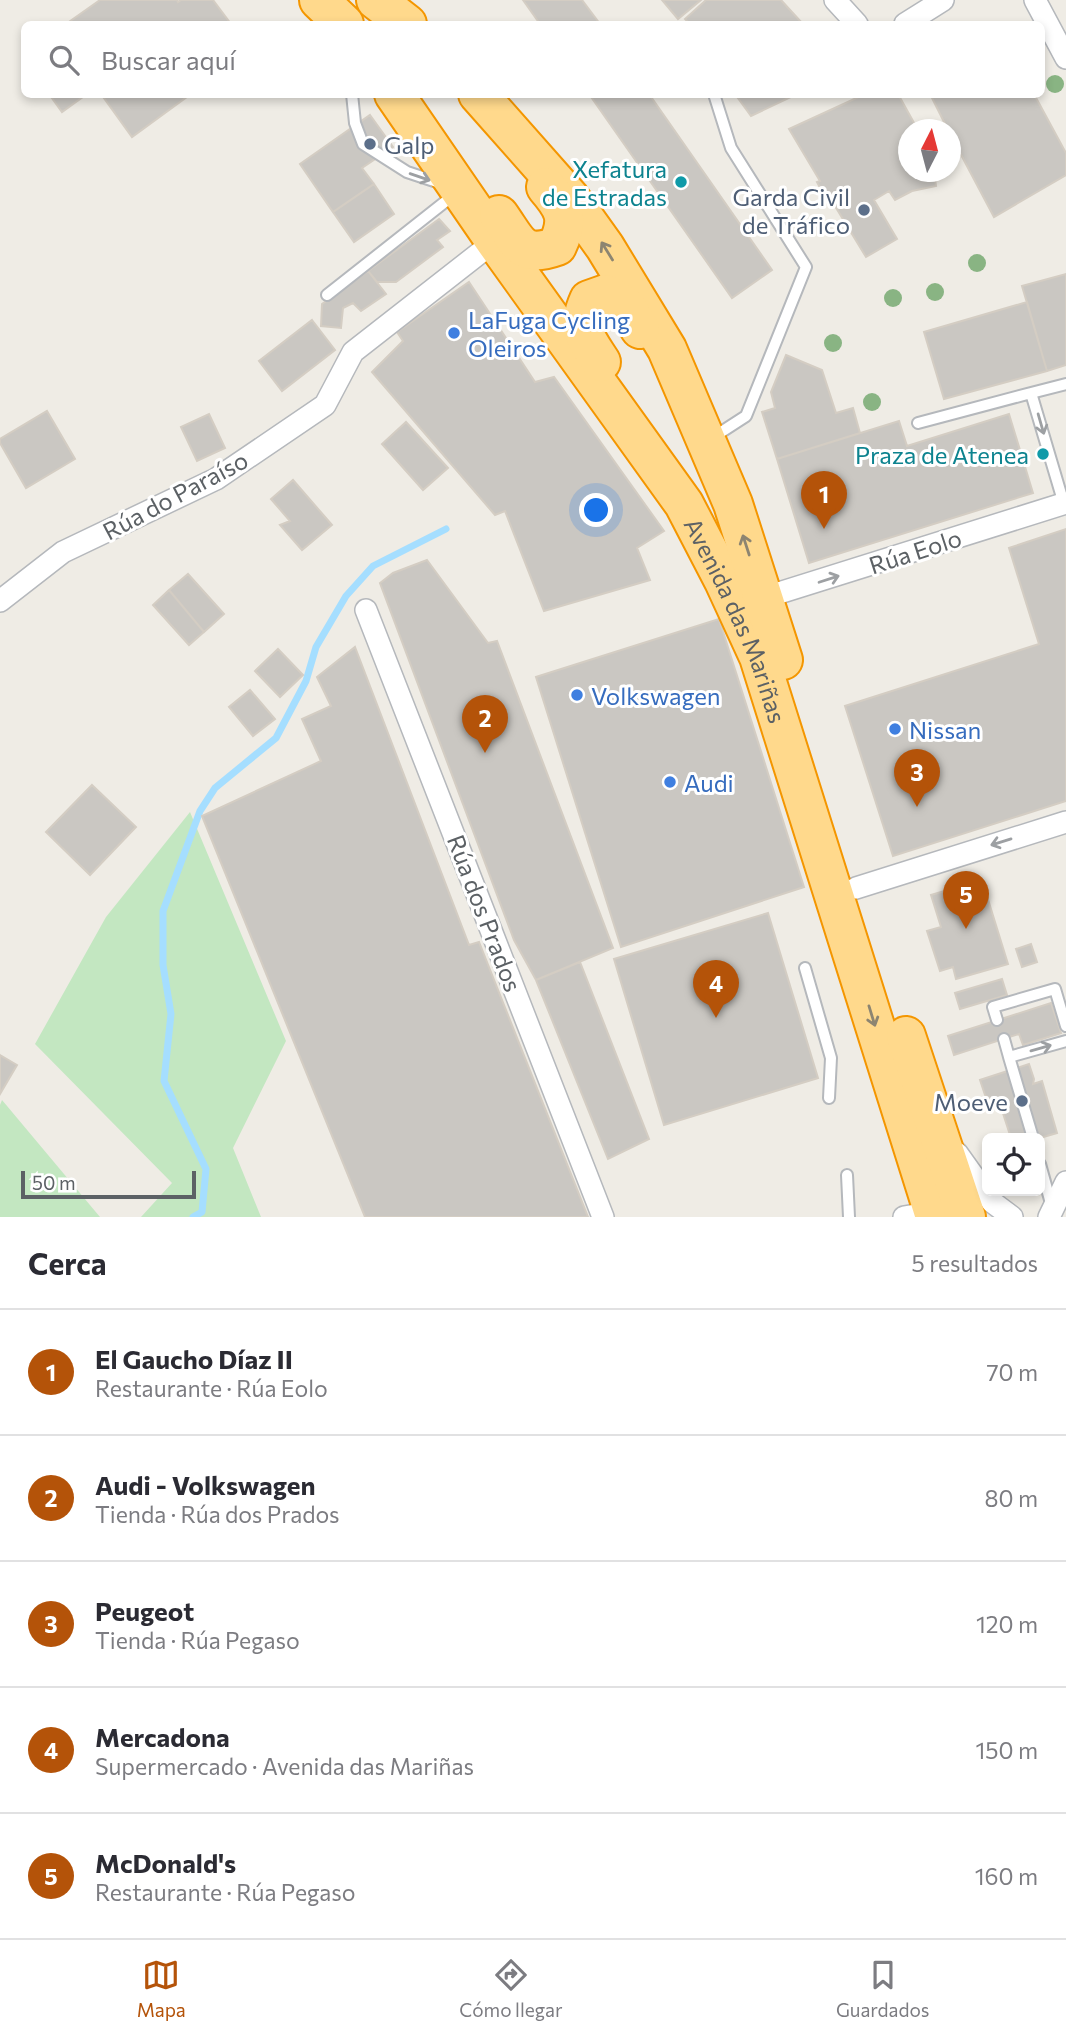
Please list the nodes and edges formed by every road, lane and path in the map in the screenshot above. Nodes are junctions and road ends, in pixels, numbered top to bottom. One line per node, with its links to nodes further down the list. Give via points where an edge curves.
1 (319, 0): 6 (highway)
2 (376, 0): 7 (highway)
3 (835, 0): 8 (street)
4 (943, 0): 9 (street)
5 (1035, 0): 10 (street)
6 (341, 21)
7 (403, 21)
8 (854, 21)
9 (910, 21)
10 (1066, 58)
11 (352, 98): 16 (lane, one-way to 16, via 363,144 407,172)
12 (397, 98): 16 (highway, Avenida das Mariñas)
13 (406, 98): 15 (highway, via 430,119 523,247 538,253 557,246 565,229 560,204 518,153)
14 (715, 98): 23 (lane, via 731,148 806,267 746,415)
15 (485, 101): 21 (highway, Avenida das Mariñas, one-way to 15, via 667,349 605,247 570,198)
16 (460, 190): 17 (highway, Avenida das Mariñas); 18 (lane)
17 (495, 241): 25 (highway, Avenida das Mariñas); 27 (street, Rúa do Paraíso, via 353,352 325,405 216,479 63,552)
18 (327, 295)
19 (1066, 384): 20 (lane)
20 (1031, 393): 22 (lane); 24 (lane, one-way to 24)
21 (689, 400): 23 (highway, Avenida das Mariñas); 25 (highway, via 627,308 606,295 590,300 582,317 584,334 646,428)
22 (918, 423)
23 (706, 442): 26 (highway, Avenida das Mariñas, one-way to 23, via 733,504)
24 (1065, 503): 26 (street, Rúa Eolo, one-way to 24)
25 (684, 504): 44 (highway, Avenida das Mariñas, one-way to 44, via 759,657)
26 (763, 598): 30 (highway, Avenida das Mariñas)
27 (0, 601)
28 (366, 610): 45 (street, Rúa dos Prados)
29 (1066, 822): 30 (street, one-way to 30)
30 (856, 888): 38 (highway, Avenida das Mariñas)
31 (805, 968): 37 (lane, via 831,1058)
32 (998, 1020): 33 (lane, via 993,1007 1055,989)
33 (1066, 1026)
34 (1003, 1039): 36 (lane)
35 (1066, 1041): 36 (lane, one-way to 35)
36 (1009, 1057): 39 (lane)
37 (829, 1098)
38 (934, 1122): 44 (highway, Avenida das Mariñas); 47 (street, via 992,1202)
39 (1032, 1133)
40 (847, 1175): 46 (lane)
41 (1066, 1182): 43 (street)
42 (1045, 1187): 43 (lane)
43 (1051, 1214)
44 (935, 1216)
45 (603, 1217)
46 (849, 1217)
47 (1012, 1217)

